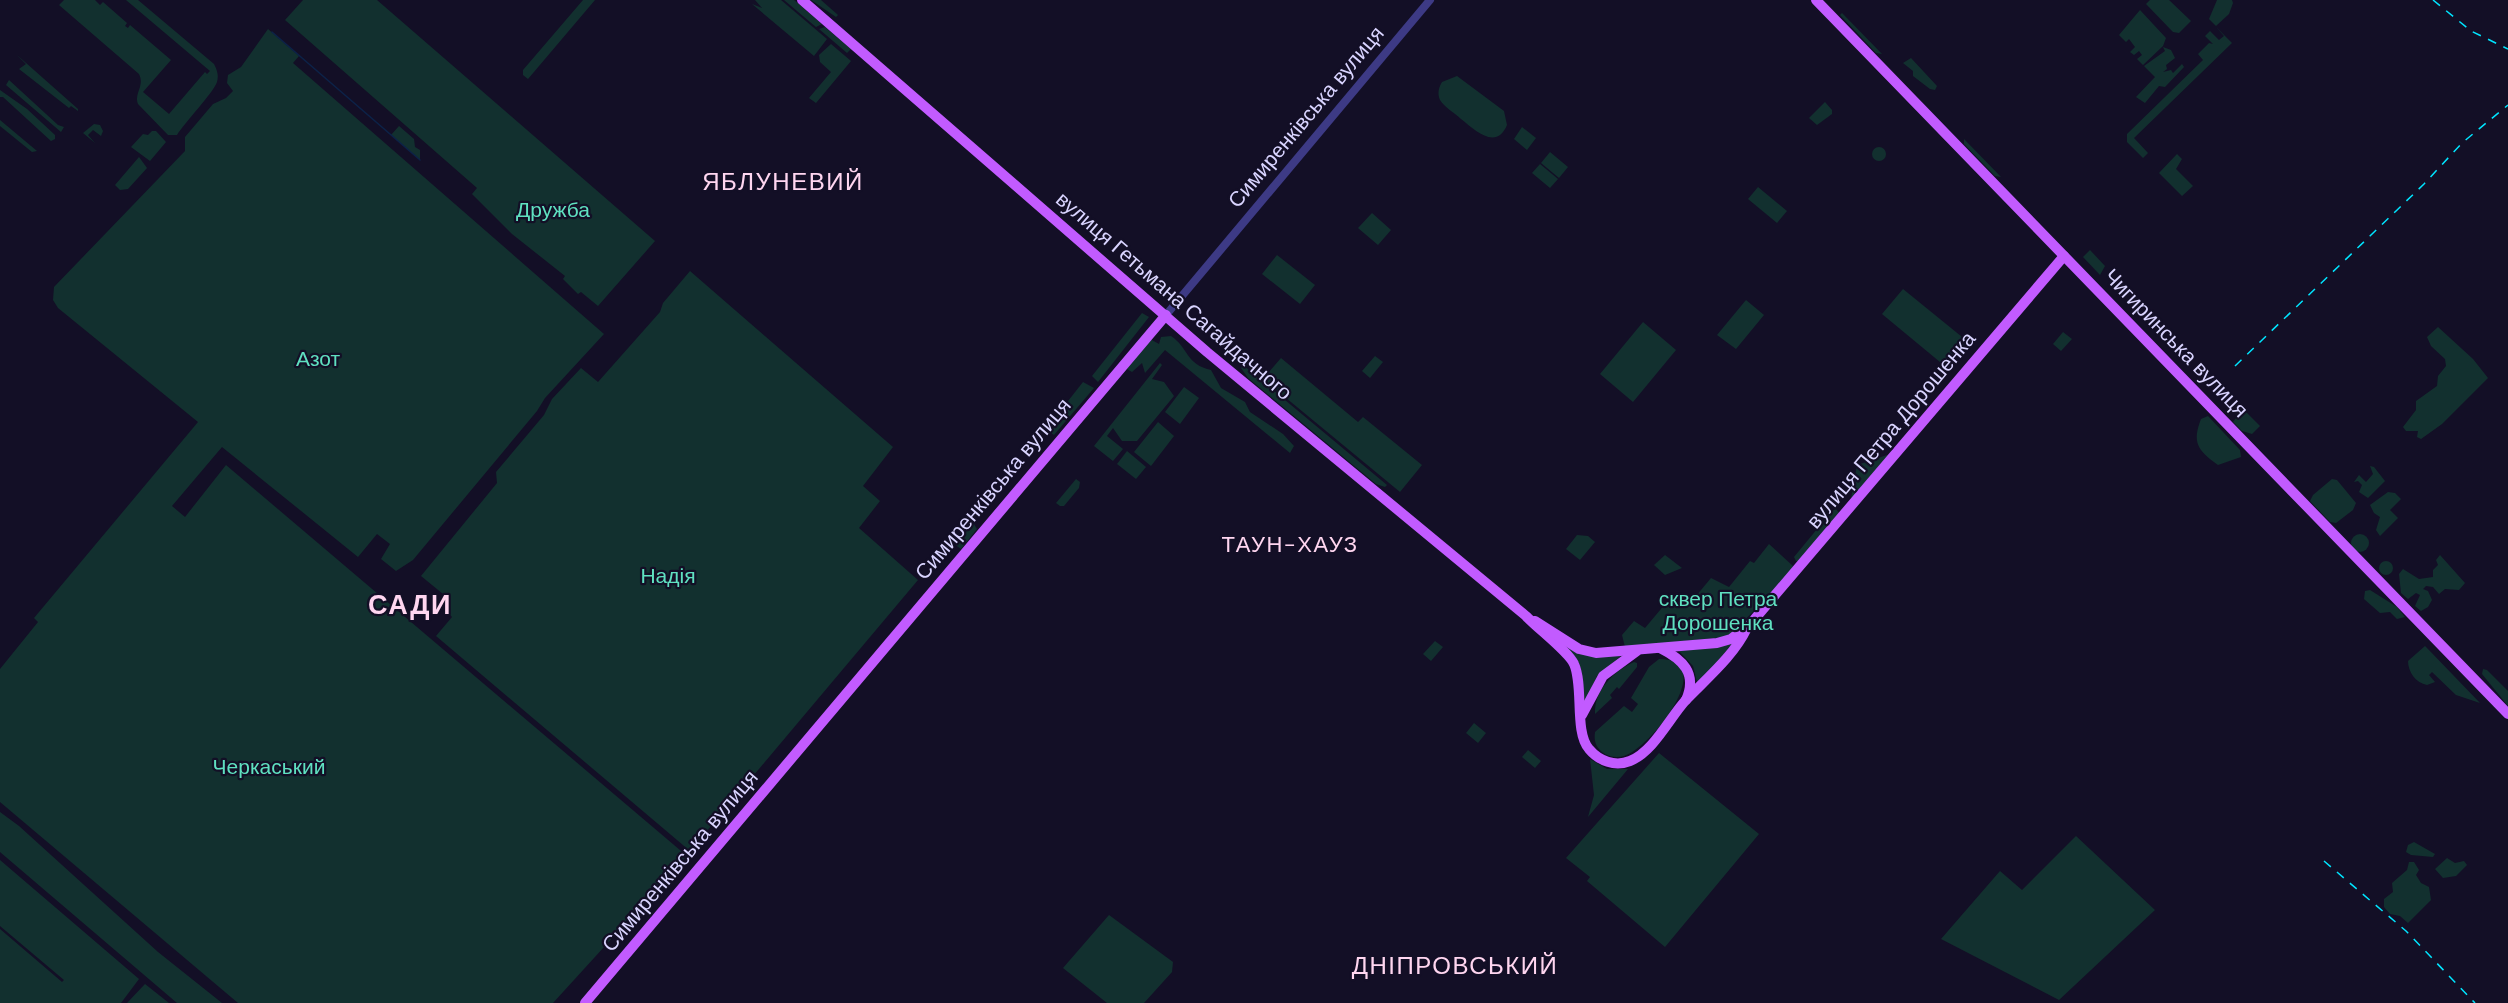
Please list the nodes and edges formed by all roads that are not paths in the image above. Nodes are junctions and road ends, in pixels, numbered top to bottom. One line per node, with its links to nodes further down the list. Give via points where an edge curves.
1 (802, 0): 5 (main road, вулиця Гетьмана Сагайдачного)
2 (1430, 0): 5 (street, Симиренківська вулиця)
3 (1816, 0): 4 (main road, Чигиринська вулиця)
4 (2064, 256): 7 (main road, вулиця Петра Дорошенка); 11 (main road, Чигиринська вулиця)
5 (1166, 315): 6 (main road, вулиця Гетьмана Сагайдачного); 13 (main road, Симиренківська вулиця)
6 (1526, 616): 9 (main road, вулиця Гетьмана Сагайдачного, via 1582,650); 12 (main road, вулиця Гетьмана Сагайдачного, via 1573,662)
7 (1747, 628): 8 (main road, вулиця Петра Дорошенка, via 1723,642); 10 (main road, вулиця Петра Дорошенка, via 1701,688)
8 (1659, 648): 9 (main road, вулиця Петра Дорошенка); 10 (main road, via 1681,660 1688,671 1691,684)
9 (1640, 650): 12 (main road, вулиця Петра Дорошенка, via 1603,676)
10 (1686, 700): 12 (main road, вулиця Петра Дорошенка, via 1639,756 1623,763 1611,763 1596,756 1585,744)
11 (2508, 714)
12 (1582, 715)
13 (585, 1003)

